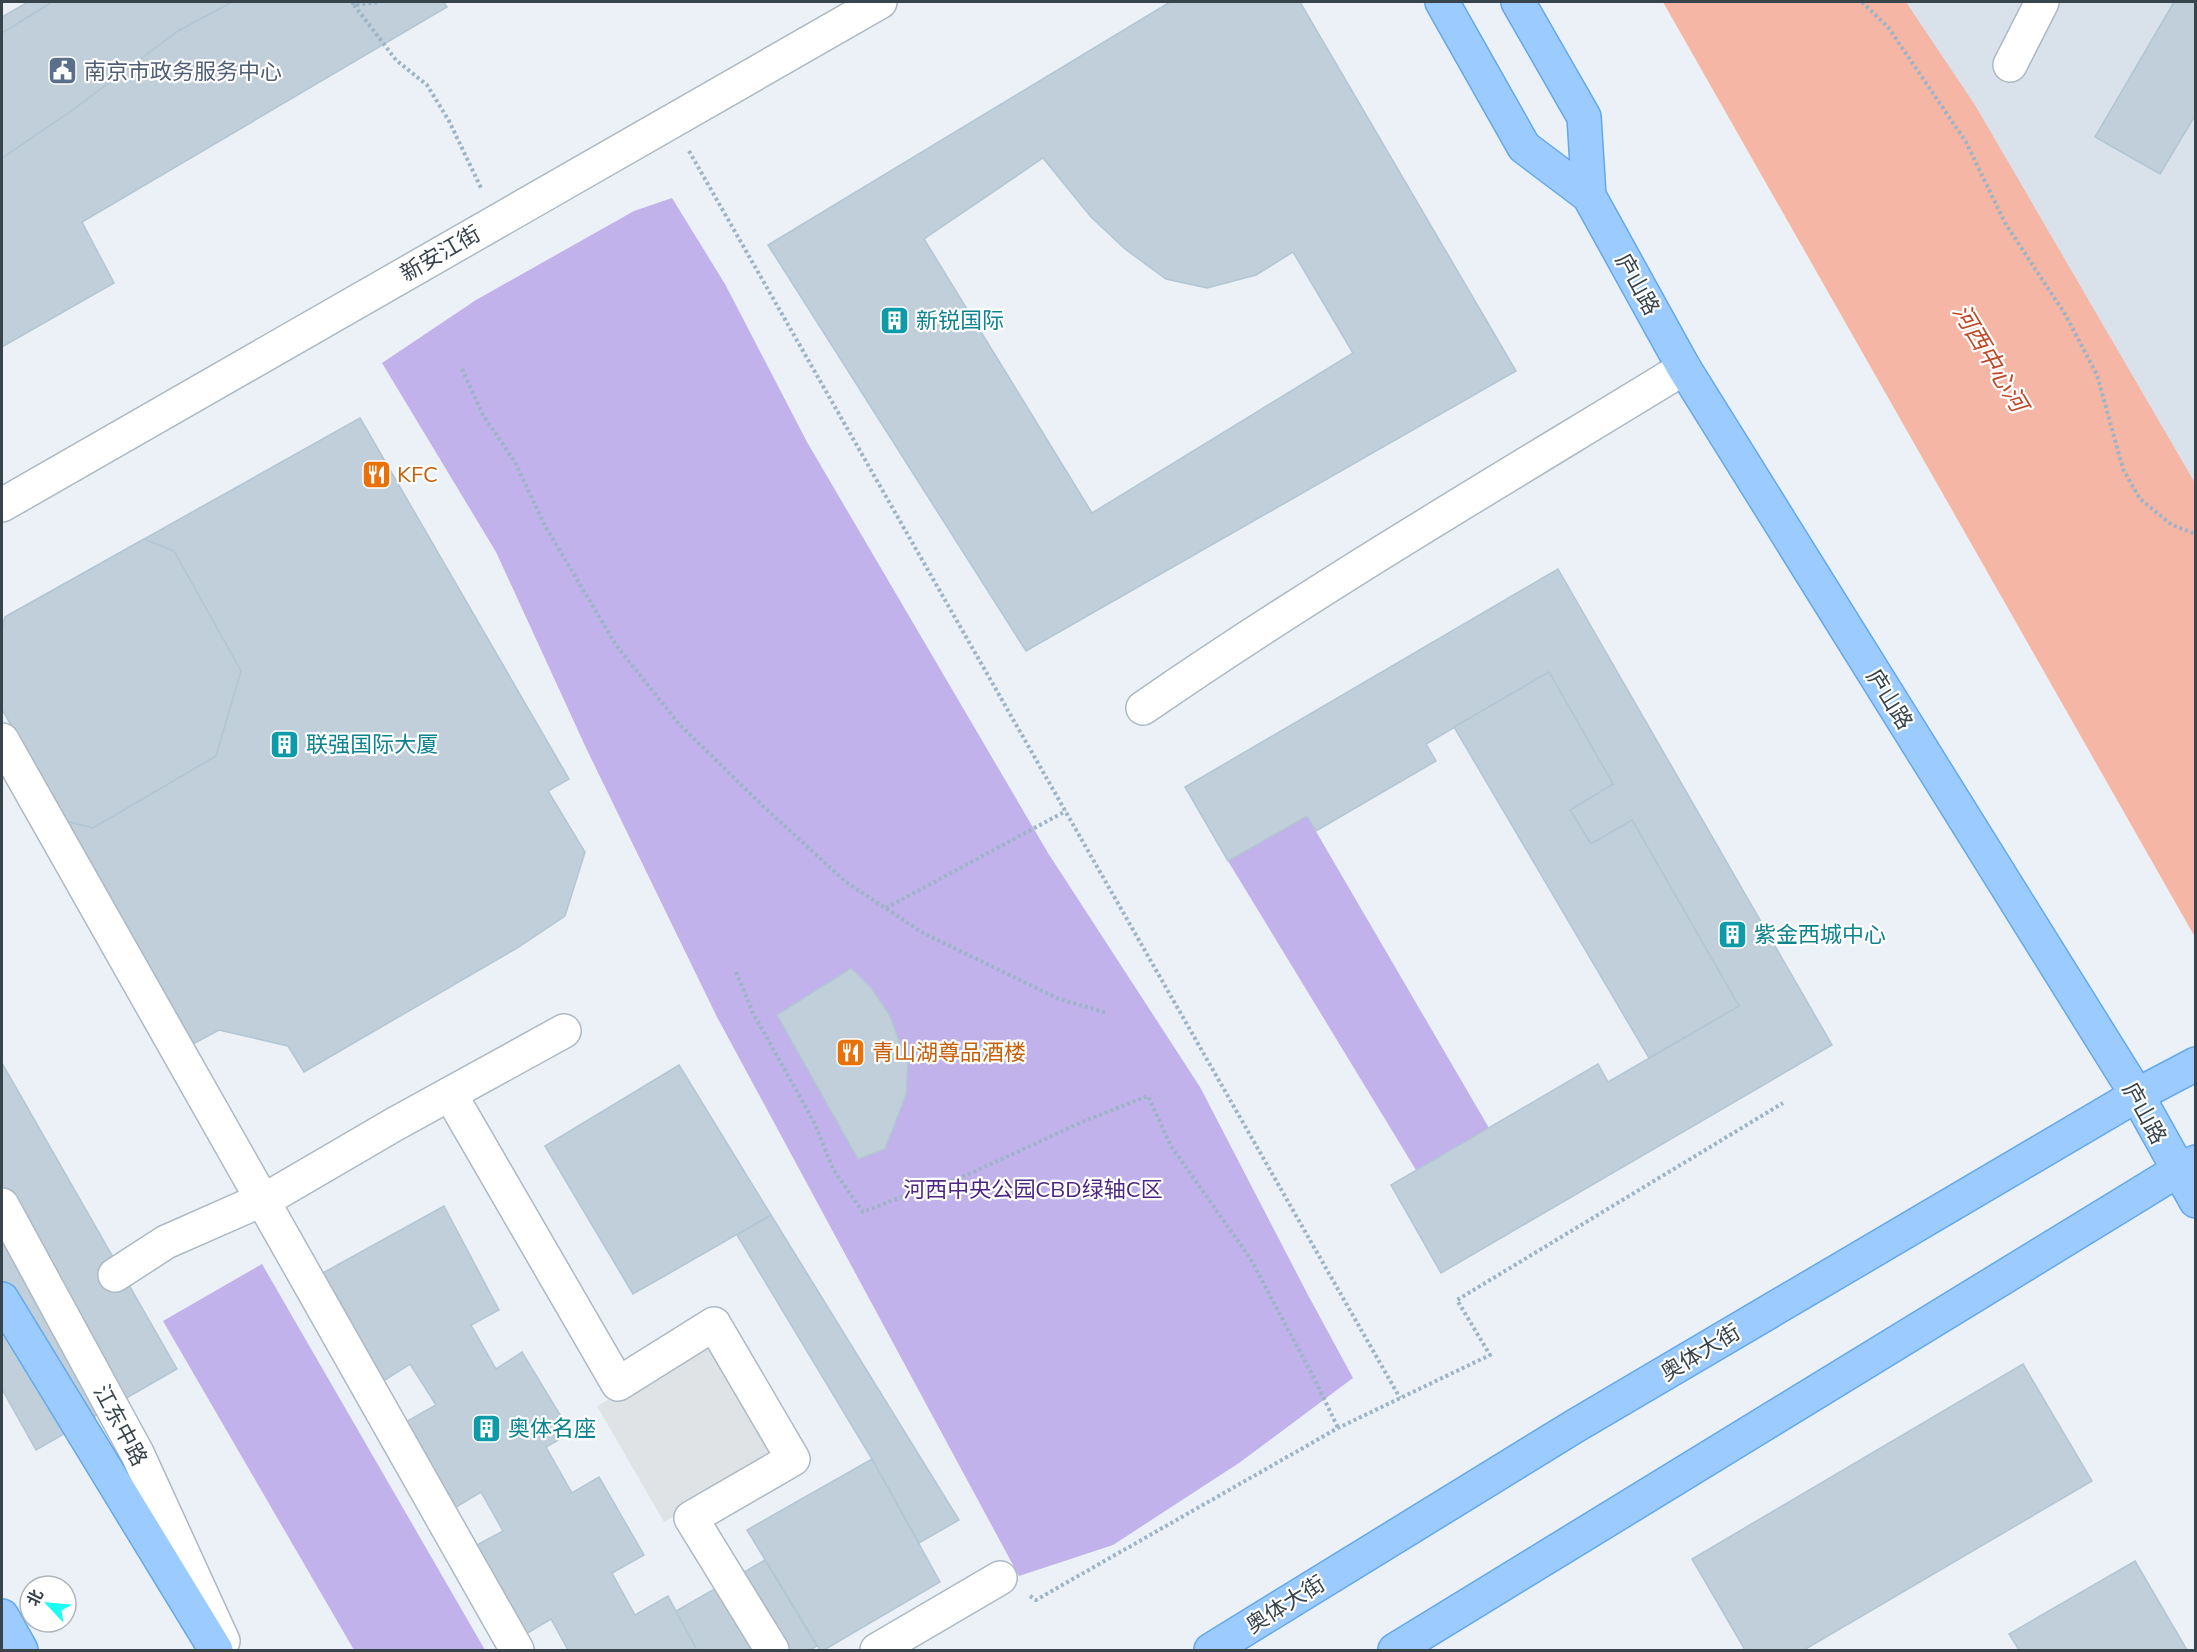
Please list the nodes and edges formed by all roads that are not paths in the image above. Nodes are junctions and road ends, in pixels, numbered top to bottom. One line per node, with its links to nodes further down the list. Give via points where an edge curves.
1 (880, 2): 5 (street, 新安江街)
2 (1442, 2): 7 (main road, 庐山路, via 1524,147)
3 (1518, 2): 7 (main road, 庐山路, via 1584,117)
4 (2042, 2): 6 (street)
5 (837, 11): 9 (street, 新安江街, via 671,120)
6 (2010, 65)
7 (1589, 196): 8 (main road, 庐山路)
8 (1684, 368): 10 (street, via 1353,572); 15 (main road, 庐山路)
9 (2, 505)
10 (1143, 708)
11 (2, 740): 17 (street)
12 (564, 1031): 14 (street)
13 (2196, 1064): 15 (main road, 奥体大街)
14 (450, 1094): 17 (street); 28 (street, via 618,1384 714,1324 793,1459 691,1518)
15 (2137, 1095): 16 (main road, 庐山路); 30 (main road, 奥体大街, via 1586,1420)
16 (2186, 1166): 18 (main road, 庐山路); 31 (main road)
17 (262, 1200): 20 (street, via 166,1242); 27 (street)
18 (2196, 1201)
19 (2, 1205): 26 (street, 江东中路, via 137,1453)
20 (115, 1275)
21 (2, 1299): 25 (main road, 江东中路)
22 (1000, 1578): 29 (street)
23 (2, 1616): 24 (main road)
24 (21, 1650)
25 (216, 1650)
26 (228, 1650)
27 (517, 1650)
28 (772, 1650)
29 (877, 1650)
30 (1211, 1650)
31 (1395, 1650)

